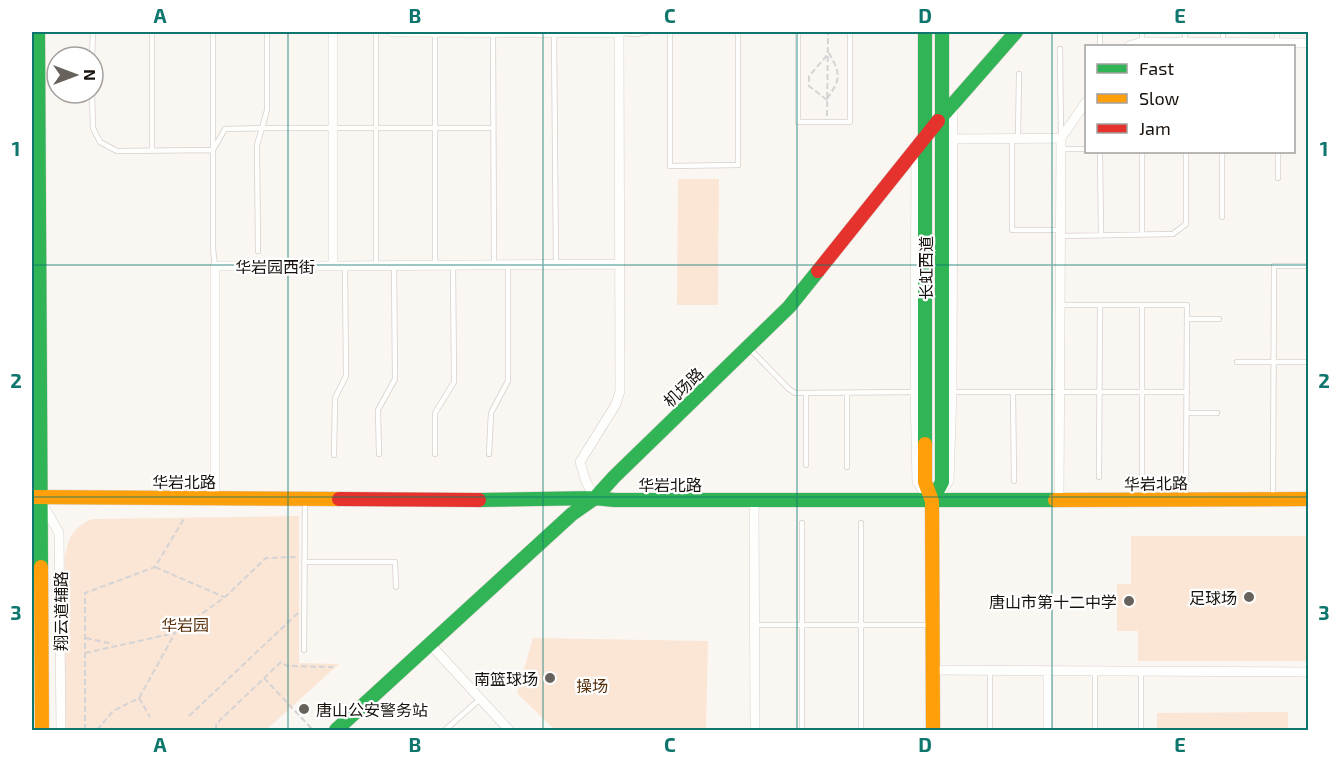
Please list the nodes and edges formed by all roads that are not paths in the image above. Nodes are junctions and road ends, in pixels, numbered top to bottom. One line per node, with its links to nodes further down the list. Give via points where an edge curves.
1 (38, 32): 33 (street)
2 (152, 32): 50 (lane)
3 (213, 32): 51 (lane)
4 (267, 32): 39 (lane, via 267,110)
5 (333, 32): 40 (street, 华岩园西街)
6 (376, 32): 41 (lane)
7 (392, 32): 8 (street)
8 (435, 32): 9 (street); 42 (lane)
9 (451, 32): 10 (street)
10 (493, 32): 11 (street); 43 (lane)
11 (504, 32): 12 (street)
12 (554, 32): 13 (street); 72 (lane)
13 (619, 32): 14 (lane); 65 (street)
14 (647, 32)
15 (670, 32): 16 (lane, via 670,166 738,165)
16 (738, 32)
17 (798, 32): 18 (lane, via 798,122 850,122)
18 (850, 32)
19 (925, 32): 45 (street, 长虹西道)
20 (942, 32): 38 (street, 长虹西道)
21 (1016, 32): 36 (street, 机场路)
22 (1142, 32): 26 (lane)
23 (1185, 32): 28 (lane)
24 (1223, 32): 30 (lane)
25 (1277, 32): 31 (lane)
26 (1142, 42): 28 (street); 29 (street)
27 (1308, 43): 31 (street)
28 (1185, 44): 30 (street)
29 (1132, 45)
30 (1223, 45): 31 (street)
31 (1277, 45)
32 (1060, 49): 44 (lane)
33 (35, 59): 64 (street)
34 (1019, 74): 47 (lane)
35 (1085, 103): 44 (street)
36 (953, 104): 38 (street, 机场路); 46 (street)
37 (92, 105): 50 (lane, via 93,128 100,142 117,151)
38 (942, 116): 45 (street, 机场路); 114 (street, 长虹西道, via 942,482)
39 (262, 128): 40 (lane); 51 (lane, via 225,129); 63 (lane, via 258,145)
40 (333, 128): 41 (lane); 74 (street, 华岩园西街)
41 (376, 128): 42 (lane); 66 (lane)
42 (435, 128): 43 (lane); 68 (lane)
43 (493, 128): 70 (lane)
44 (1061, 138): 47 (street); 48 (street)
45 (925, 139): 52 (street, 机场路); 114 (street, 长虹西道, via 925,482)
46 (953, 139): 47 (street); 87 (street)
47 (1015, 139): 60 (lane, via 1012,230)
48 (1060, 149): 49 (lane); 60 (street)
49 (1085, 149)
50 (152, 150): 51 (lane)
51 (213, 150): 73 (lane)
52 (916, 150): 82 (street, 机场路, via 789,307); 86 (street)
53 (1100, 153): 61 (lane)
54 (1142, 153): 62 (lane)
55 (1186, 153): 62 (lane, via 1186,224 1173,234)
56 (1222, 153): 59 (lane)
57 (1278, 153): 58 (lane)
58 (1278, 178)
59 (1222, 217)
60 (1060, 233): 61 (lane); 77 (street)
61 (1101, 235): 62 (lane)
62 (1142, 235)
63 (258, 251)
64 (35, 255): 106 (street)
65 (620, 264): 72 (street); 109 (street, via 620,391 616,405 580,462)
66 (376, 265): 67 (street); 75 (street)
67 (394, 265): 68 (street); 97 (lane, via 395,379 378,410)
68 (435, 265): 69 (street)
69 (453, 265): 70 (street); 98 (lane, via 454,382 435,413)
70 (494, 265): 71 (street)
71 (508, 265): 72 (street); 99 (lane, via 508,381 491,413)
72 (556, 265)
73 (216, 266): 74 (street, 华岩园西街); 107 (street, 华岩园西街)
74 (333, 266): 75 (street)
75 (345, 266): 100 (lane, via 346,376 335,398)
76 (1308, 266): 84 (lane, via 1274,266)
77 (1060, 305): 78 (lane); 88 (street)
78 (1100, 305): 79 (lane); 89 (lane)
79 (1142, 305): 80 (lane, via 1187,305); 90 (lane)
80 (1187, 320): 81 (lane); 91 (lane)
81 (1219, 320)
82 (748, 347): 92 (lane, via 789,389); 109 (street, 机场路)
83 (1237, 362): 84 (lane)
84 (1274, 362): 85 (lane); 113 (lane)
85 (1308, 362)
86 (915, 392): 93 (lane); 114 (street, via 917,482)
87 (952, 392): 94 (lane); 114 (street, via 949,481)
88 (1059, 392): 89 (lane); 94 (lane); 115 (street)
89 (1100, 392): 90 (lane); 103 (lane)
90 (1142, 392): 91 (lane); 104 (lane)
91 (1187, 392): 95 (lane)
92 (806, 393): 93 (lane); 101 (lane)
93 (847, 393): 102 (lane)
94 (1013, 393): 105 (lane)
95 (1187, 413): 96 (lane); 110 (lane)
96 (1217, 413)
97 (379, 454)
98 (435, 454)
99 (489, 454)
100 (334, 455)
101 (806, 465)
102 (847, 467)
103 (1099, 477)
104 (1142, 477)
105 (1014, 481)
106 (35, 497): 107 (street, 华岩北路); 133 (street); 134 (street, 翔云道辅路, via 59,533)
107 (215, 498): 108 (street, 华岩北路)
108 (305, 498): 109 (street, 华岩北路); 118 (lane)
109 (595, 498): 112 (street, 华岩北路); 124 (street, 机场路, via 572,514)
110 (1186, 499): 113 (street, 华岩北路); 115 (street, 华岩北路)
111 (1308, 499): 113 (street, 华岩北路)
112 (754, 500): 114 (street, 华岩北路); 120 (street)
113 (1273, 500)
114 (932, 501): 115 (street, 华岩北路); 123 (street, 长虹西道)
115 (1059, 501)
116 (802, 523): 121 (lane)
117 (861, 523): 122 (lane)
118 (304, 559): 119 (lane, via 395,562); 125 (lane)
119 (396, 587)
120 (755, 625): 121 (lane); 138 (street)
121 (802, 625): 122 (lane); 139 (lane)
122 (861, 625): 123 (lane); 140 (lane)
123 (932, 625): 126 (street, 长虹西道)
124 (429, 643): 132 (street); 135 (street, 机场路)
125 (304, 650)
126 (933, 670): 127 (street); 141 (street, 长虹西道)
127 (990, 671): 128 (street); 142 (lane)
128 (1048, 671): 129 (street); 143 (street)
129 (1095, 671): 130 (street); 144 (lane)
130 (1141, 671): 131 (street); 145 (lane)
131 (1308, 672)
132 (480, 699): 136 (lane); 137 (street)
133 (38, 729)
134 (61, 730)
135 (336, 730)
136 (445, 730)
137 (509, 730)
138 (755, 730)
139 (802, 730)
140 (861, 730)
141 (933, 730)
142 (990, 730)
143 (1048, 730)
144 (1095, 730)
145 (1141, 730)

